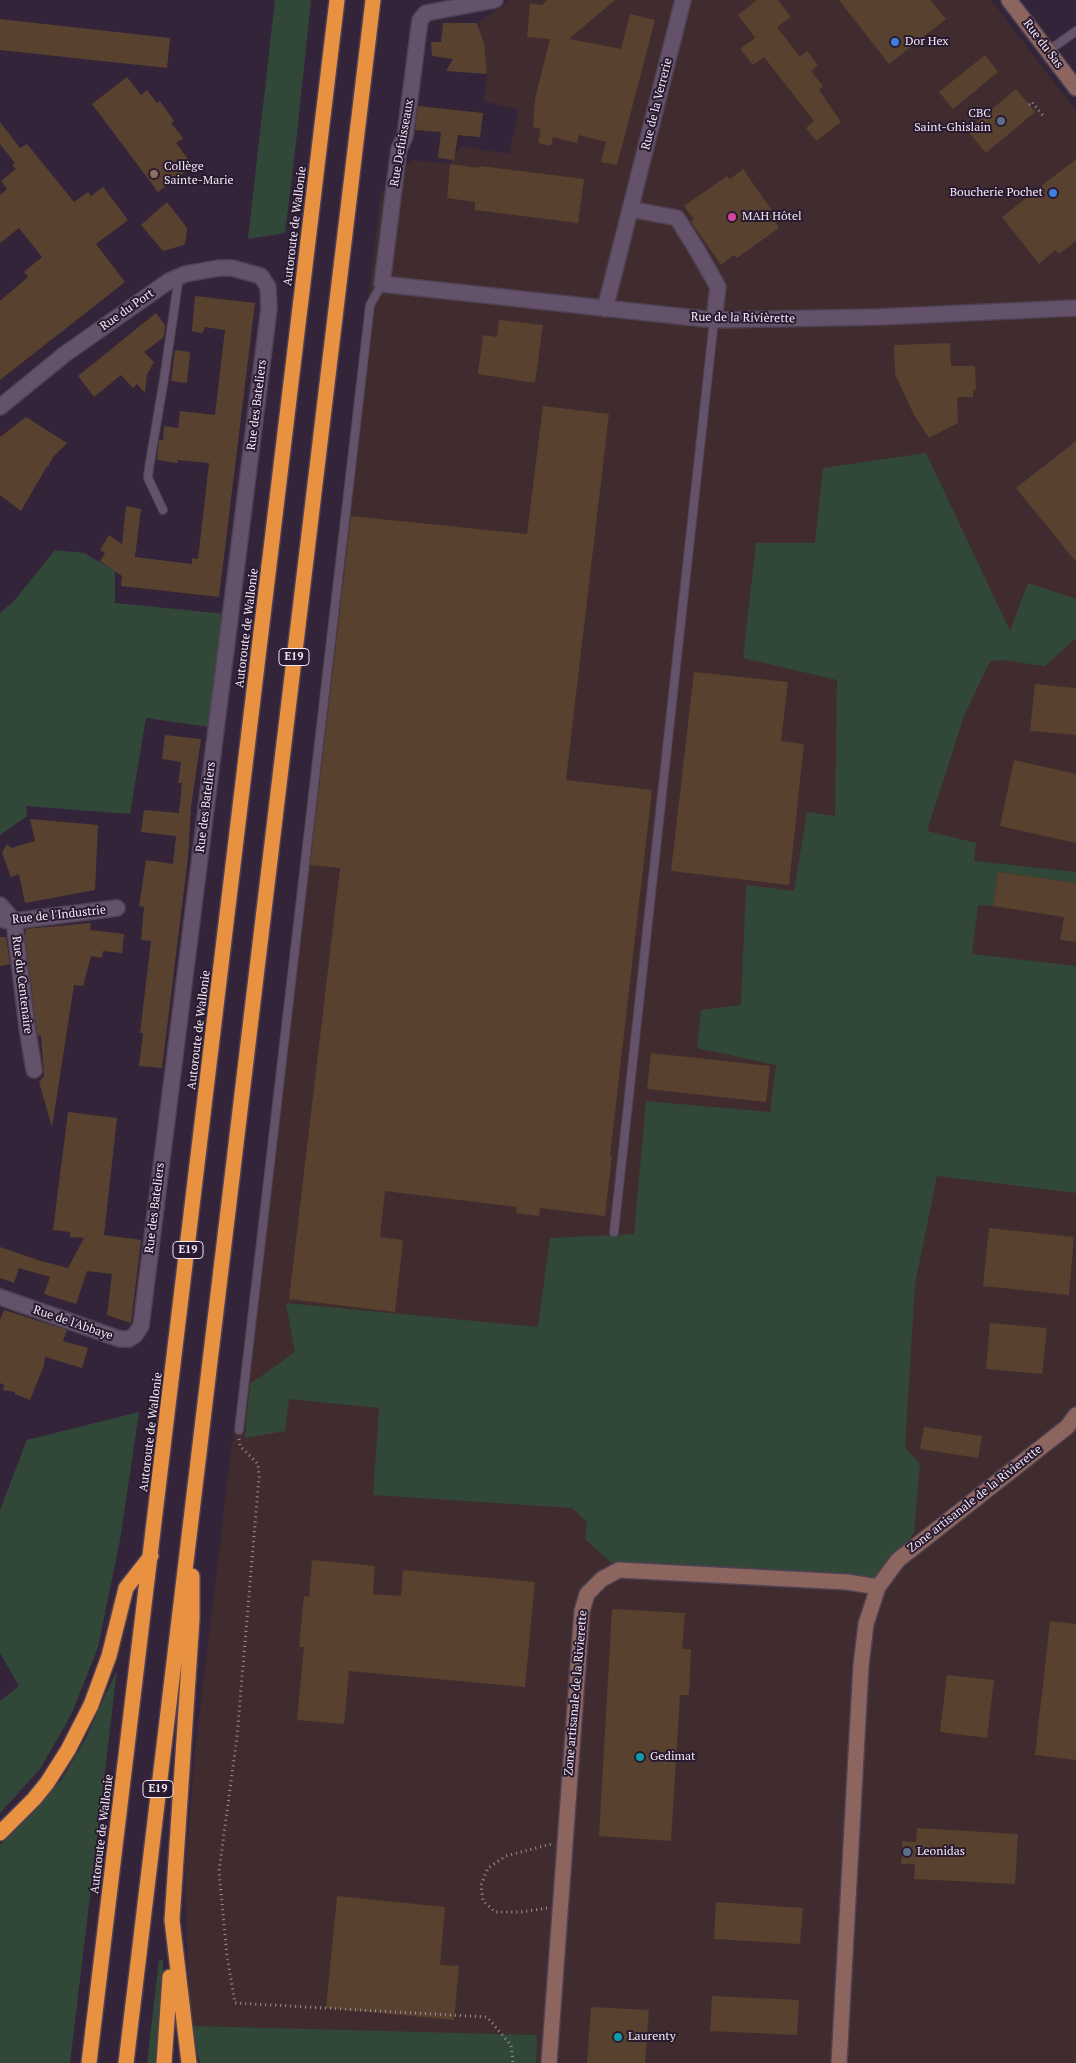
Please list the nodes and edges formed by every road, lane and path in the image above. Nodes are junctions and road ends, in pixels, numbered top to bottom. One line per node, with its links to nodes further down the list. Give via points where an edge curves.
1 (337, 0): 30 (highway, Autoroute de Wallonie / E19)
2 (373, 0): 29 (highway, E19)
3 (495, 0): 13 (street, Rue Defuisseaux, via 426,13 420,20 405,136 398,149)
4 (683, 0): 11 (street, Rue de la Verrerie)
5 (1009, 0): 7 (street, Rue du Sas)
6 (1076, 31): 7 (lane)
7 (1048, 51): 8 (street, Rue du Sas)
8 (1076, 88)
9 (1029, 105): 10 (path, via 1032,102)
10 (1045, 118)
11 (630, 209): 16 (street, Rue de la Verrerie); 17 (street, via 676,218 718,287)
12 (179, 276): 14 (street, Rue du Port, via 232,268 261,276); 18 (street, Rue du Port, via 65,354); 19 (lane, via 148,473)
13 (382, 284): 16 (street, Rue de la Rivièrette); 28 (lane, via 370,305)
14 (268, 288): 26 (street, Rue des Bateliers, via 269,308)
15 (1076, 308): 17 (street, Rue de la Rivièrette)
16 (604, 309): 17 (street, Rue de la Rivièrette)
17 (714, 320): 24 (lane)
18 (0, 407)
19 (164, 510)
20 (0, 905): 22 (street, Rue du Centenaire)
21 (117, 908): 22 (street, Rue de l'Industrie)
22 (7, 920): 23 (street, Rue du Centenaire)
23 (34, 1070)
24 (614, 1232)
25 (0, 1297): 26 (street, Rue de l'Abbaye, via 120,1339 135,1335)
26 (141, 1326)
27 (1076, 1415): 31 (street, Zone artisanale de la Rivierette, via 1067,1427 898,1560)
28 (239, 1430): 40 (path, via 240,1446 258,1464 259,1477 238,1729 219,1872 235,2004 487,2017 511,2045)
29 (191, 1514): 35 (highway, via 192,1619); 37 (highway, E19)
30 (151, 1555): 32 (highway, via 126,1588 109,1656 91,1705 68,1750 34,1799); 36 (highway, Autoroute de Wallonie / E19)
31 (878, 1587): 33 (street, Zone artisanale de la Rivierette, via 846,1582 643,1570 619,1570 602,1579 587,1594 582,1611); 42 (street, Zone artisanale de la Rivierette, via 866,1624 862,1665)
32 (0, 1832)
33 (564, 1842): 34 (street, Zone artisanale de la Rivierette); 34 (path, via 506,1856 488,1868 482,1885 483,1901 495,1912)
34 (560, 1907): 41 (street, Zone artisanale de la Rivierette)
35 (172, 1920): 38 (highway, via 170,2001); 39 (highway)
36 (90, 2063)
37 (126, 2063)
38 (164, 2063)
39 (189, 2063)
40 (513, 2063)
41 (549, 2063)
42 (839, 2063)

